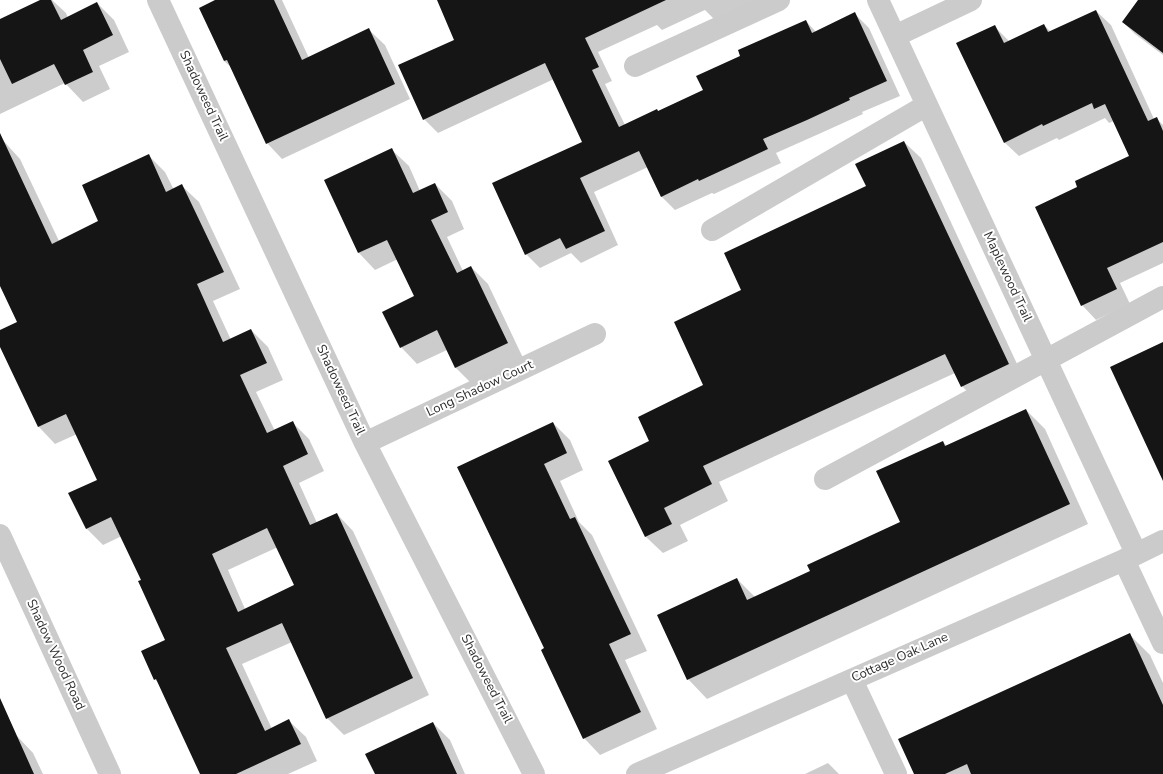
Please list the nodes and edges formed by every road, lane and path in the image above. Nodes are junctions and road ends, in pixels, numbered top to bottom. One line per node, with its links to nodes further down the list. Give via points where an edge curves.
1 (158, 0): 12 (street, Shadoweed Trail)
2 (779, 0): 6 (street)
3 (878, 0): 5 (street, Maplewood Trail)
4 (971, 0): 5 (street)
5 (895, 36): 7 (street, Maplewood Trail)
6 (635, 66)
7 (927, 105): 8 (street); 11 (street, Maplewood Trail)
8 (712, 230)
9 (1163, 297): 11 (street)
10 (595, 334): 12 (street, Long Shadow Court)
11 (1045, 360): 13 (street); 16 (street, Maplewood Trail)
12 (365, 443): 20 (street, Shadoweed Trail)
13 (825, 479)
14 (0, 535): 19 (street, Shadow Wood Road)
15 (1163, 541): 16 (street, Cottage Oak Lane)
16 (1130, 557): 17 (street, Maplewood Trail); 18 (street, Cottage Oak Lane)
17 (1163, 643)
18 (852, 680): 21 (street, Cottage Oak Lane); 22 (street)
19 (110, 774)
20 (534, 774)
21 (637, 774)
22 (896, 774)

